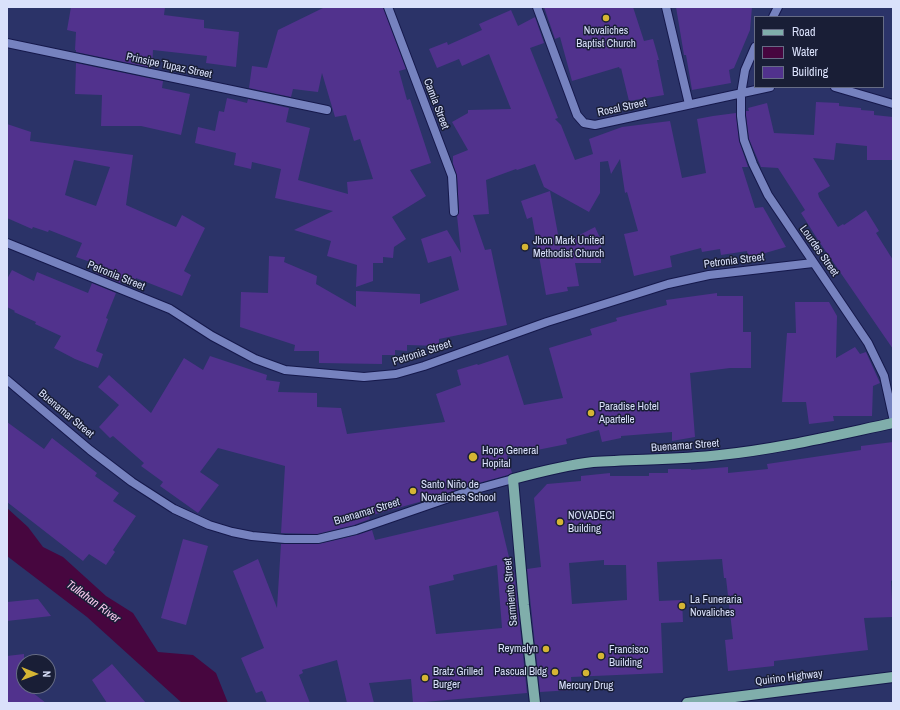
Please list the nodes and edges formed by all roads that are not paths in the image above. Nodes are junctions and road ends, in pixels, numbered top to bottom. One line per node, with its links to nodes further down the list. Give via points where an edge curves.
1 (388, 7): 14 (street, Camia Street, via 452,176)
2 (537, 7): 11 (street, Rosal Street, via 577,115 584,123 595,125)
3 (666, 7): 11 (street)
4 (778, 7): 5 (street)
5 (774, 16)
6 (7, 43): 13 (street, Prinsipe Tupaz Street)
7 (754, 49): 10 (street, Lourdes Street, via 745,70)
8 (766, 88): 10 (street, Rosal Street)
9 (838, 88): 12 (street)
10 (741, 94): 11 (street, Rosal Street); 16 (street, Lourdes Street, via 744,140 753,164 768,195)
11 (690, 104)
12 (893, 104)
13 (327, 110)
14 (454, 212)
15 (7, 243): 16 (street, Petronia Street, via 170,309 212,336 267,364 285,370 364,378 396,374 424,366 547,322 668,284 709,275)
16 (813, 264): 18 (street, Lourdes Street, via 868,343 884,376)
17 (7, 380): 20 (street, Buenamar Street, via 90,450 132,482 174,509 208,524 252,536 318,539 348,532 469,491)
18 (893, 417)
19 (893, 423): 20 (main road, Buenamar Street, via 784,446 678,460 593,462)
20 (513, 479): 22 (main road, Sarmiento Street)
21 (893, 677): 23 (main road, Quirino Highway)
22 (535, 703)
23 (688, 703)

